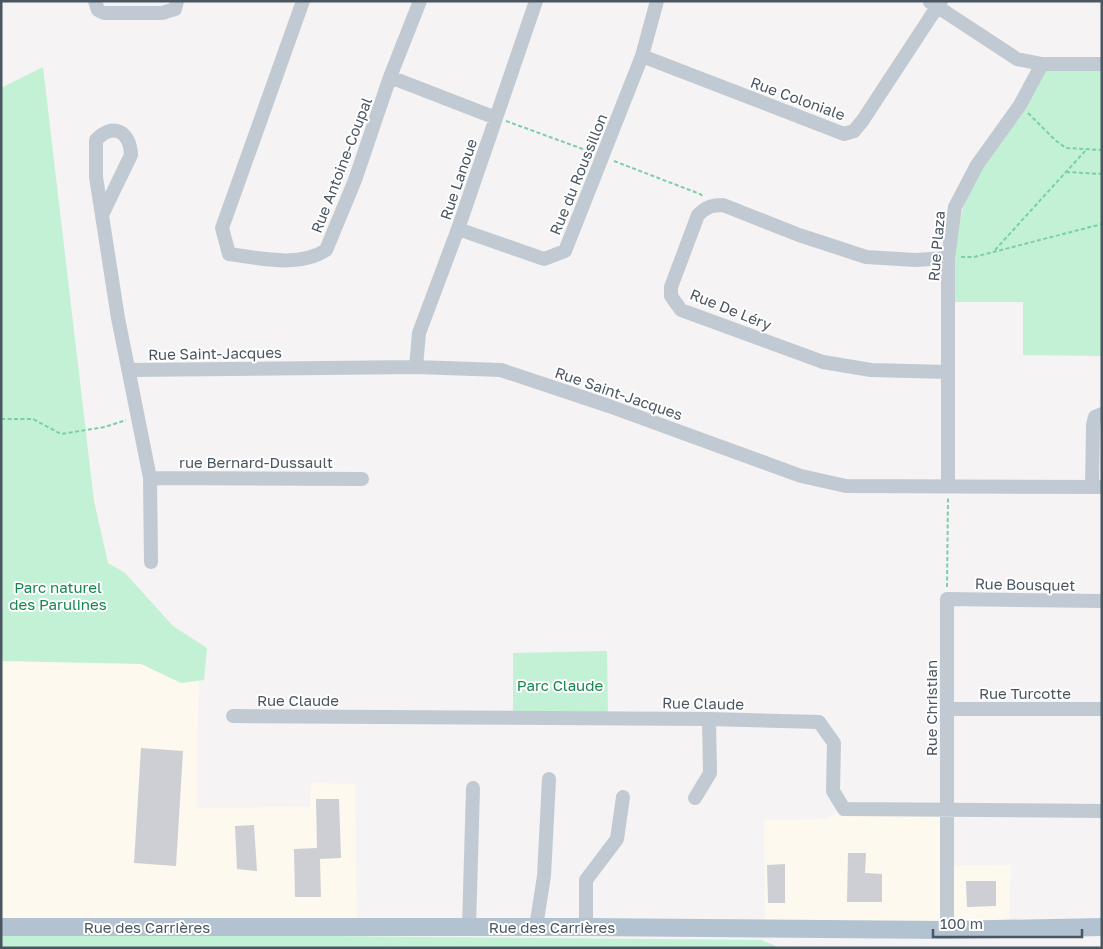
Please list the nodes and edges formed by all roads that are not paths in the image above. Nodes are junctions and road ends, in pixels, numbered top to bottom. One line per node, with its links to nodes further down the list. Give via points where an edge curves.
1 (94, 1): 2 (street, via 104,14 162,13 175,8)
2 (177, 1)
3 (303, 1): 11 (street, Rue Antoine-Coupal, via 222,228 229,254 280,260 308,258 326,250 355,180)
4 (420, 1): 11 (street, Rue Antoine-Coupal)
5 (536, 1): 12 (street, Rue Lanoue)
6 (658, 1): 8 (street, Rue du Roussillon)
7 (936, 3): 8 (street, Rue Coloniale, via 863,120 854,131 844,134); 9 (street, via 1017,59)
8 (642, 56): 14 (street, Rue du Roussillon, via 565,251 544,259)
9 (1042, 64): 10 (street); 15 (street, Rue Plaza, via 1020,104 977,165 955,207)
10 (1102, 64)
11 (390, 77): 12 (street)
12 (496, 118): 14 (street, Rue Lanoue)
13 (102, 215): 13 (street, via 96,177 96,140 102,134 122,132 131,146 131,155); 17 (street)
14 (458, 229): 16 (street, Rue Lanoue, via 419,333)
15 (948, 258): 18 (street, Rue Plaza); 18 (street, Rue De Léry, via 866,257 798,235 723,205 715,205 698,215 671,287 671,296 681,310 823,362 871,370)
16 (416, 367): 17 (street, Rue Saint-Jacques); 22 (street, Rue Saint-Jacques, via 501,370 801,476 846,486)
17 (129, 370): 20 (street)
18 (948, 372): 22 (street, Rue Plaza)
19 (1102, 414): 23 (street, Rue Saint-Jacques, via 1095,417 1093,425)
20 (150, 478): 21 (street, rue Bernard-Dussault); 24 (street)
21 (362, 479)
22 (948, 486): 23 (street, Rue Saint-Jacques)
23 (1097, 487)
24 (151, 562)
25 (947, 599): 26 (street, Rue Bousquet); 27 (street, Rue Christian)
26 (1102, 601)
27 (947, 709): 28 (street, Rue Turcotte); 35 (street, Rue Christian)
28 (1102, 709)
29 (233, 716): 30 (street, Rue Claude)
30 (709, 719): 34 (street, via 710,772); 35 (street, Rue Claude, via 819,722 834,743 833,791 844,810)
31 (550, 780): 39 (street, via 544,876)
32 (473, 788): 38 (street)
33 (623, 797): 40 (street, via 616,839 586,880)
34 (696, 798)
35 (947, 811): 36 (street, Rue Claude); 42 (street, Rue Christian)
36 (1102, 811)
37 (1, 927): 38 (main road, Rue des Carrières)
38 (469, 927): 39 (main road, Rue des Carrières)
39 (536, 927): 40 (main road, Rue des Carrières)
40 (586, 927): 42 (main road, Rue des Carrières)
41 (1102, 927): 42 (main road, Rue des Carrières)
42 (946, 930)

